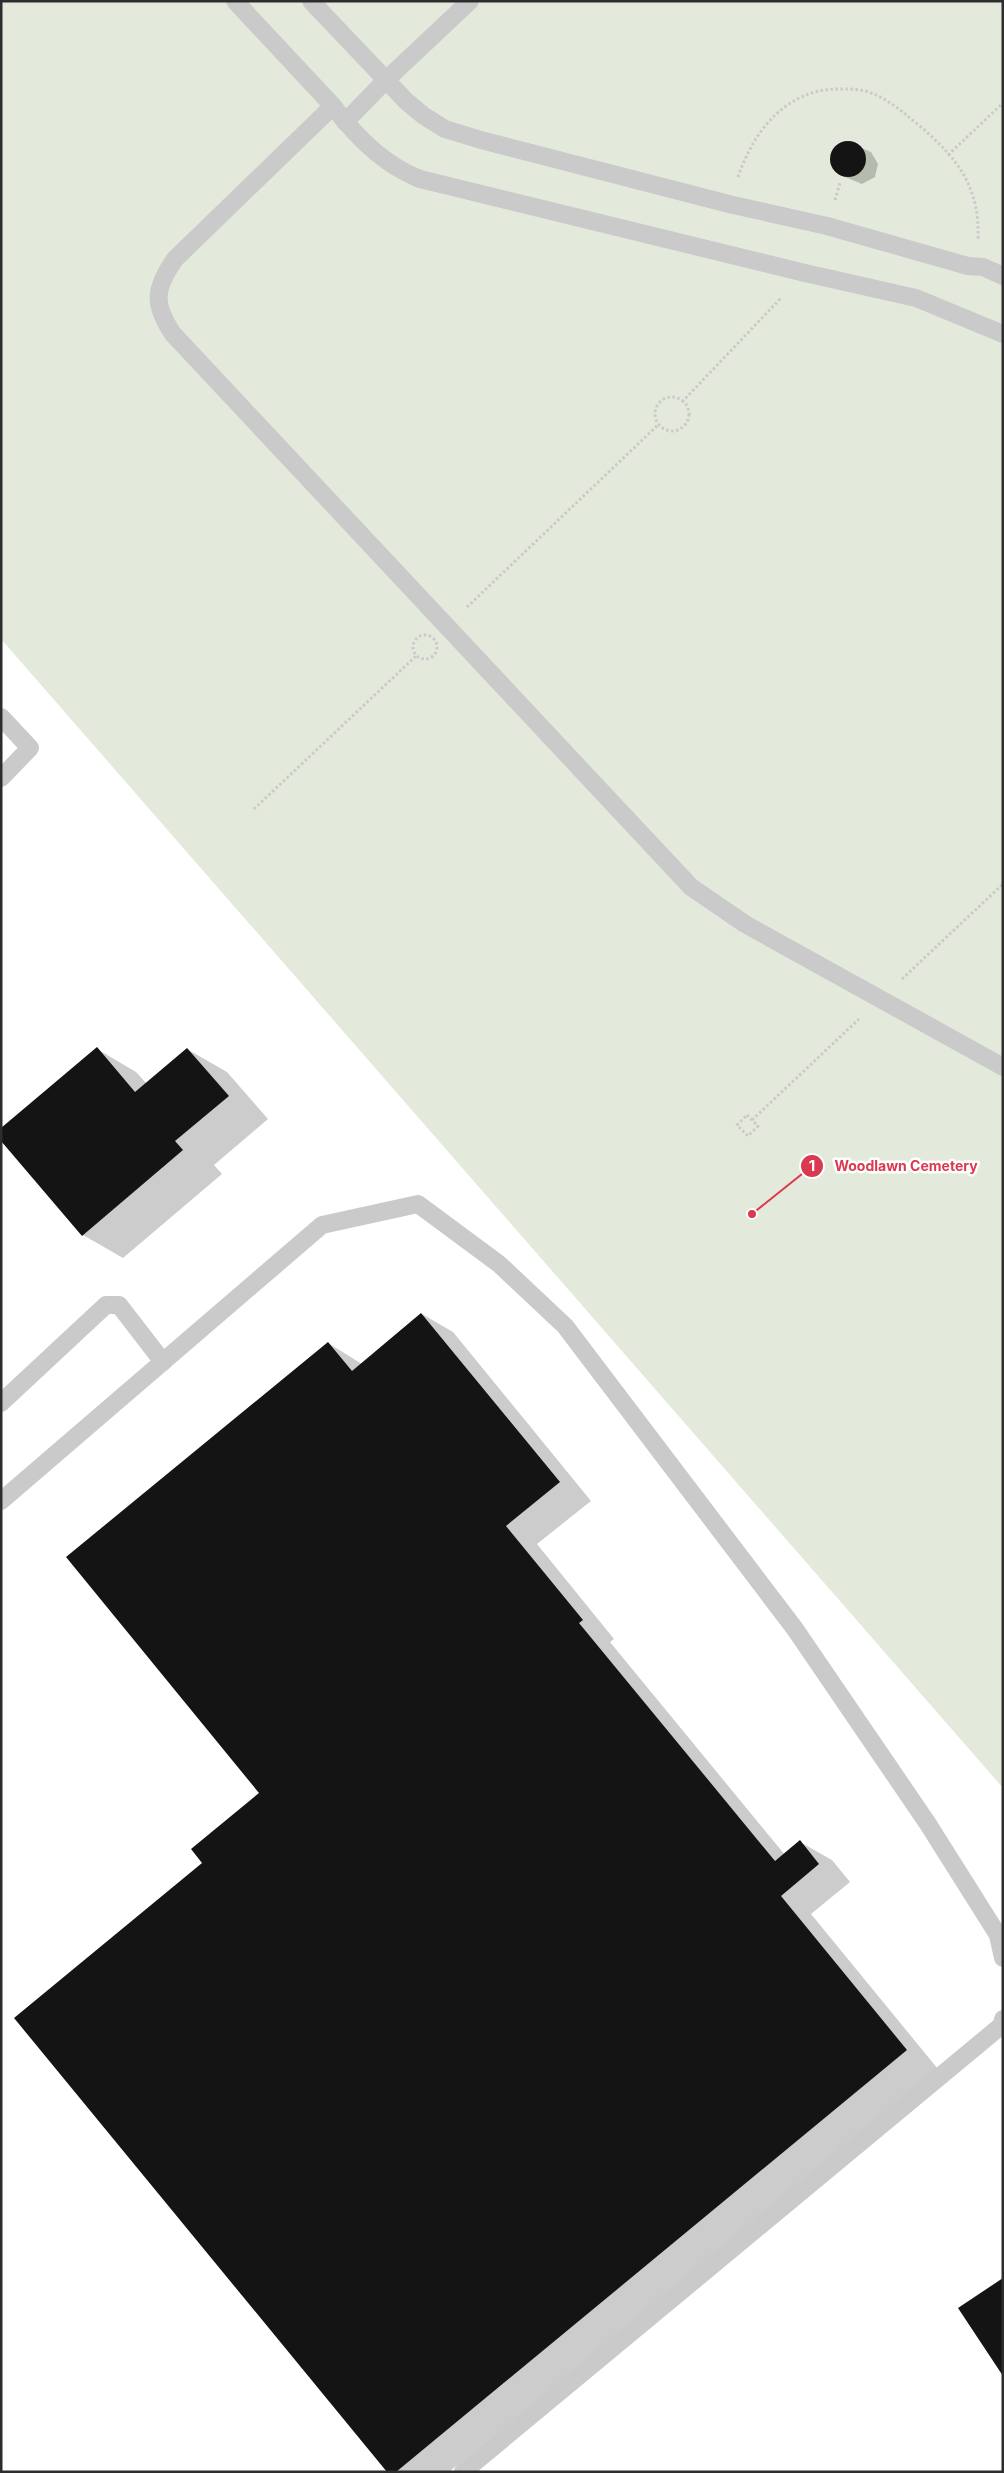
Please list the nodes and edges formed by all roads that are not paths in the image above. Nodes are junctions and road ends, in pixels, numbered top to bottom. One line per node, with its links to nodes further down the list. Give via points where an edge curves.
1 (235, 1): 5 (lane)
2 (311, 1): 4 (lane)
3 (470, 1): 4 (lane)
4 (386, 80): 6 (lane); 7 (lane, via 424,116 445,129 729,204 827,226 941,259 983,267)
5 (333, 106): 6 (lane); 11 (lane, via 175,258 161,283 158,303 172,334 690,887 745,924)
6 (345, 122): 8 (lane, via 383,159 401,172 420,179 916,298)
7 (1003, 276)
8 (1003, 334)
9 (1, 717): 10 (lane, via 30,748)
10 (1, 778)
11 (1003, 1067)
12 (163, 1362): 13 (lane, via 119,1305 106,1305); 14 (lane); 15 (lane, via 322,1225 418,1204 499,1264 565,1326 795,1629 928,1824 998,1935)
13 (1, 1403)
14 (1, 1502)
15 (1003, 1958)
16 (1003, 2019): 17 (lane, via 1002,2025)
17 (462, 2472)

